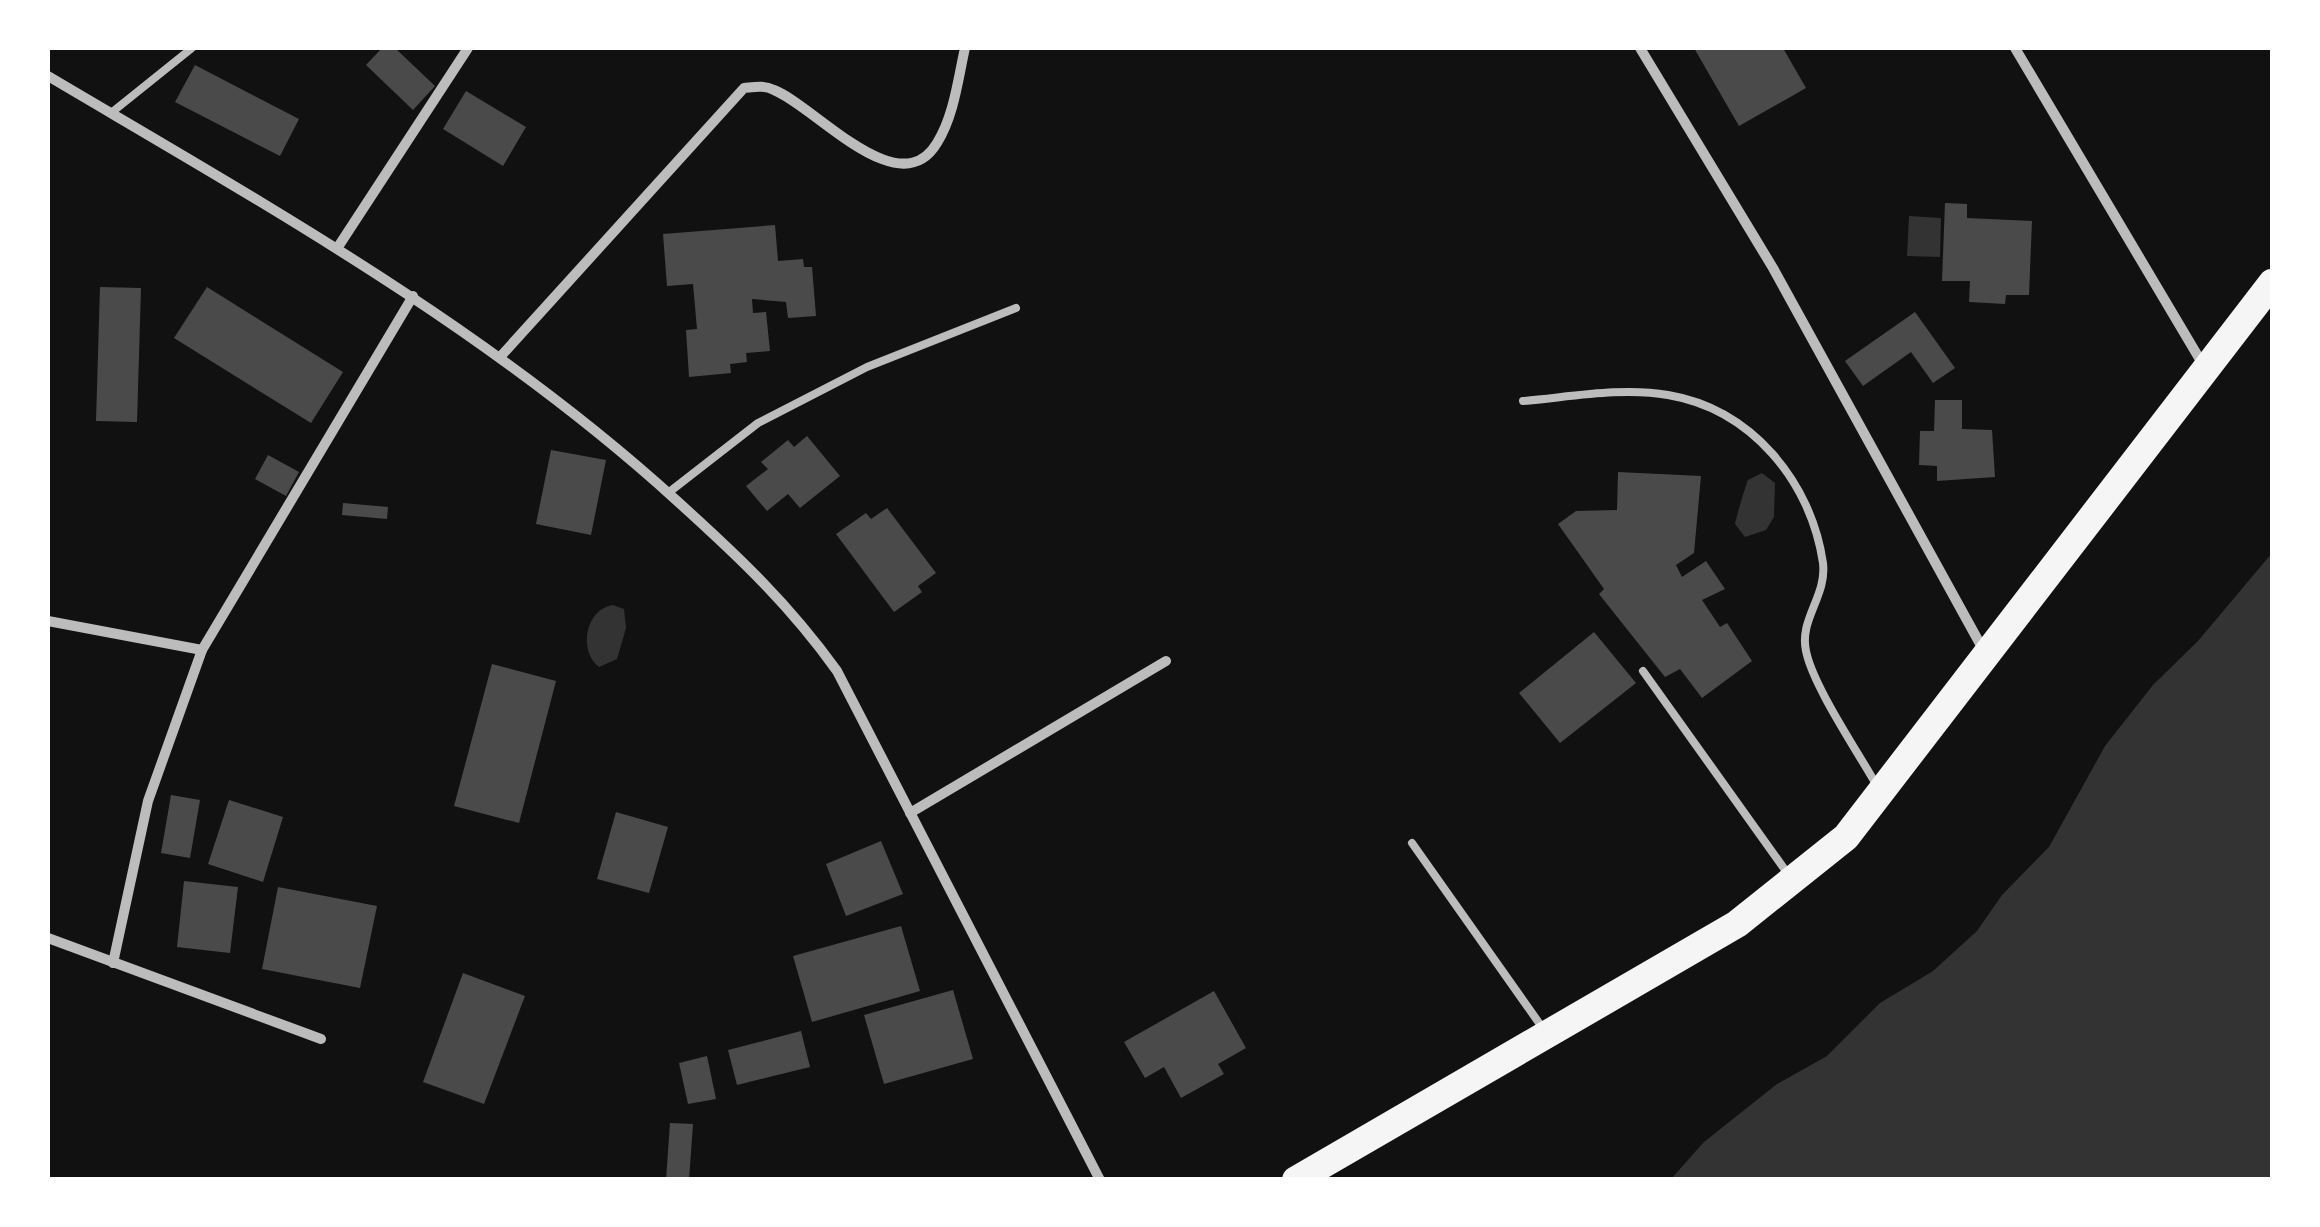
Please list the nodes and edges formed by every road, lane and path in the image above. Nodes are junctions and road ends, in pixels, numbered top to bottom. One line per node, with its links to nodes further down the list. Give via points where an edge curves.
1 (192, 48): 7 (lane)
2 (468, 48): 8 (street)
3 (966, 48): 12 (street, via 947,122 920,162 896,165 777,90 744,88)
4 (1640, 48): 18 (street, via 1773,268)
5 (2014, 48): 13 (street)
6 (48, 76): 7 (street)
7 (111, 114): 8 (street)
8 (338, 247): 10 (street)
9 (2272, 283): 13 (highway)
10 (413, 296): 12 (street); 17 (street)
11 (1016, 308): 15 (lane, via 866,367 758,423)
12 (501, 356): 15 (street)
13 (2206, 368): 18 (highway)
14 (1523, 402): 21 (lane, via 1667,394 1716,408 1774,454 1811,518 1823,566 1823,586 1807,622 1807,657)
15 (668, 492): 22 (street, via 794,612 836,672)
16 (48, 621): 17 (street)
17 (202, 650): 26 (street, via 148,800)
18 (1987, 656): 21 (highway)
19 (1166, 661): 22 (street)
20 (1643, 671): 24 (lane)
21 (1882, 794): 24 (highway)
22 (910, 814): 29 (street)
23 (1412, 843): 27 (lane)
24 (1794, 882): 27 (highway, via 1736,924)
25 (48, 938): 26 (street)
26 (114, 962): 28 (street)
27 (1546, 1034): 30 (highway)
28 (321, 1039)
29 (1100, 1180)
30 (1296, 1180)

